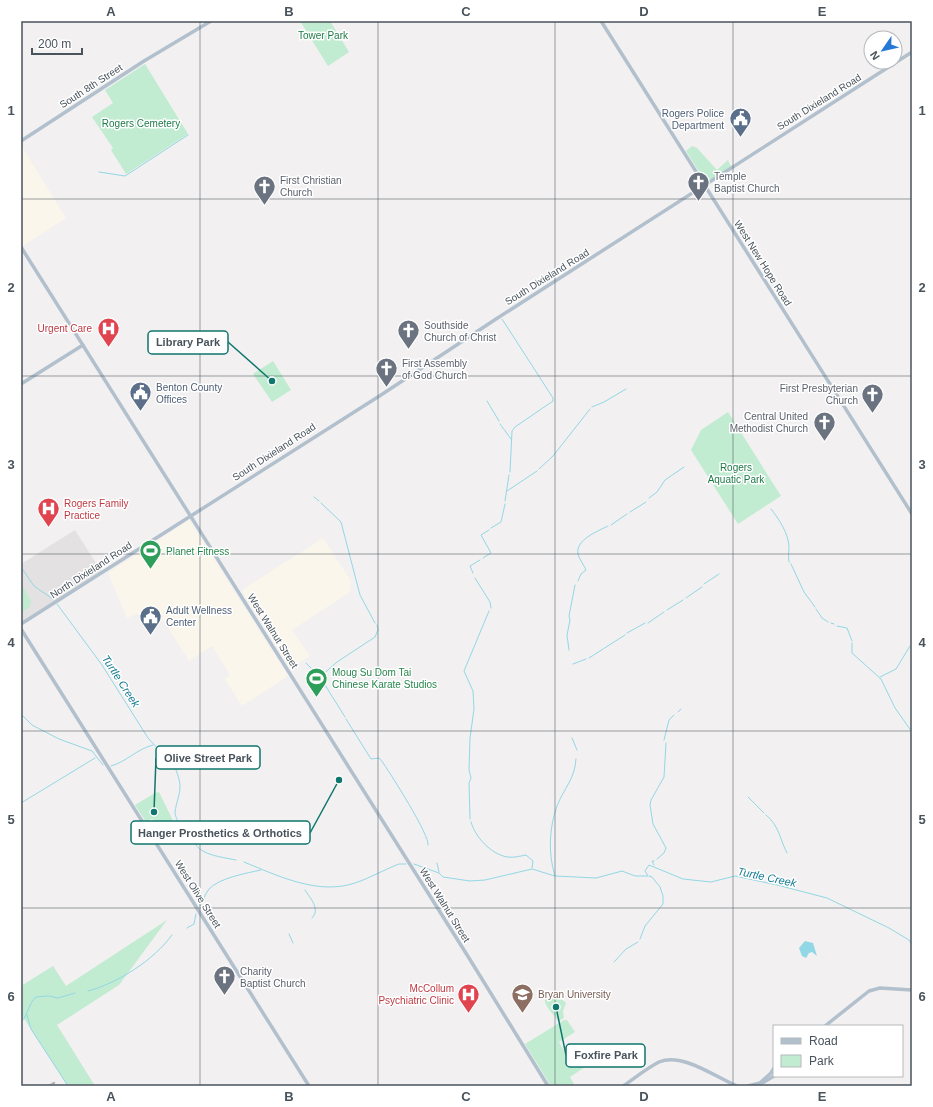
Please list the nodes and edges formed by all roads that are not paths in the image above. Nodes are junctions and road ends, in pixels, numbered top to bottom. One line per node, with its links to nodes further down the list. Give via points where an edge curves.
1 (211, 21): 4 (main road, South 8th Street)
2 (601, 21): 5 (main road, West New Hope Road)
3 (912, 52): 5 (main road, South Dixieland Road)
4 (21, 141)
5 (705, 186): 9 (main road, West New Hope Road); 10 (main road, South Dixieland Road)
6 (21, 247): 7 (main road, West Walnut Street)
7 (83, 345): 8 (main road); 10 (main road, West Walnut Street)
8 (21, 384)
9 (912, 514)
10 (190, 516): 11 (main road, North Dixieland Road); 19 (main road, West Walnut Street)
11 (21, 624)
12 (21, 629): 18 (main road, West Olive Street)
13 (912, 990): 14 (main road, via 880,988 869,991)
14 (826, 1025)
15 (773, 1070): 17 (main road)
16 (773, 1075): 17 (main road)
17 (761, 1082): 22 (main road)
18 (309, 1086)
19 (548, 1086)
20 (623, 1086): 21 (main road, via 658,1063 672,1059 685,1062)
21 (737, 1086)
22 (748, 1086)

